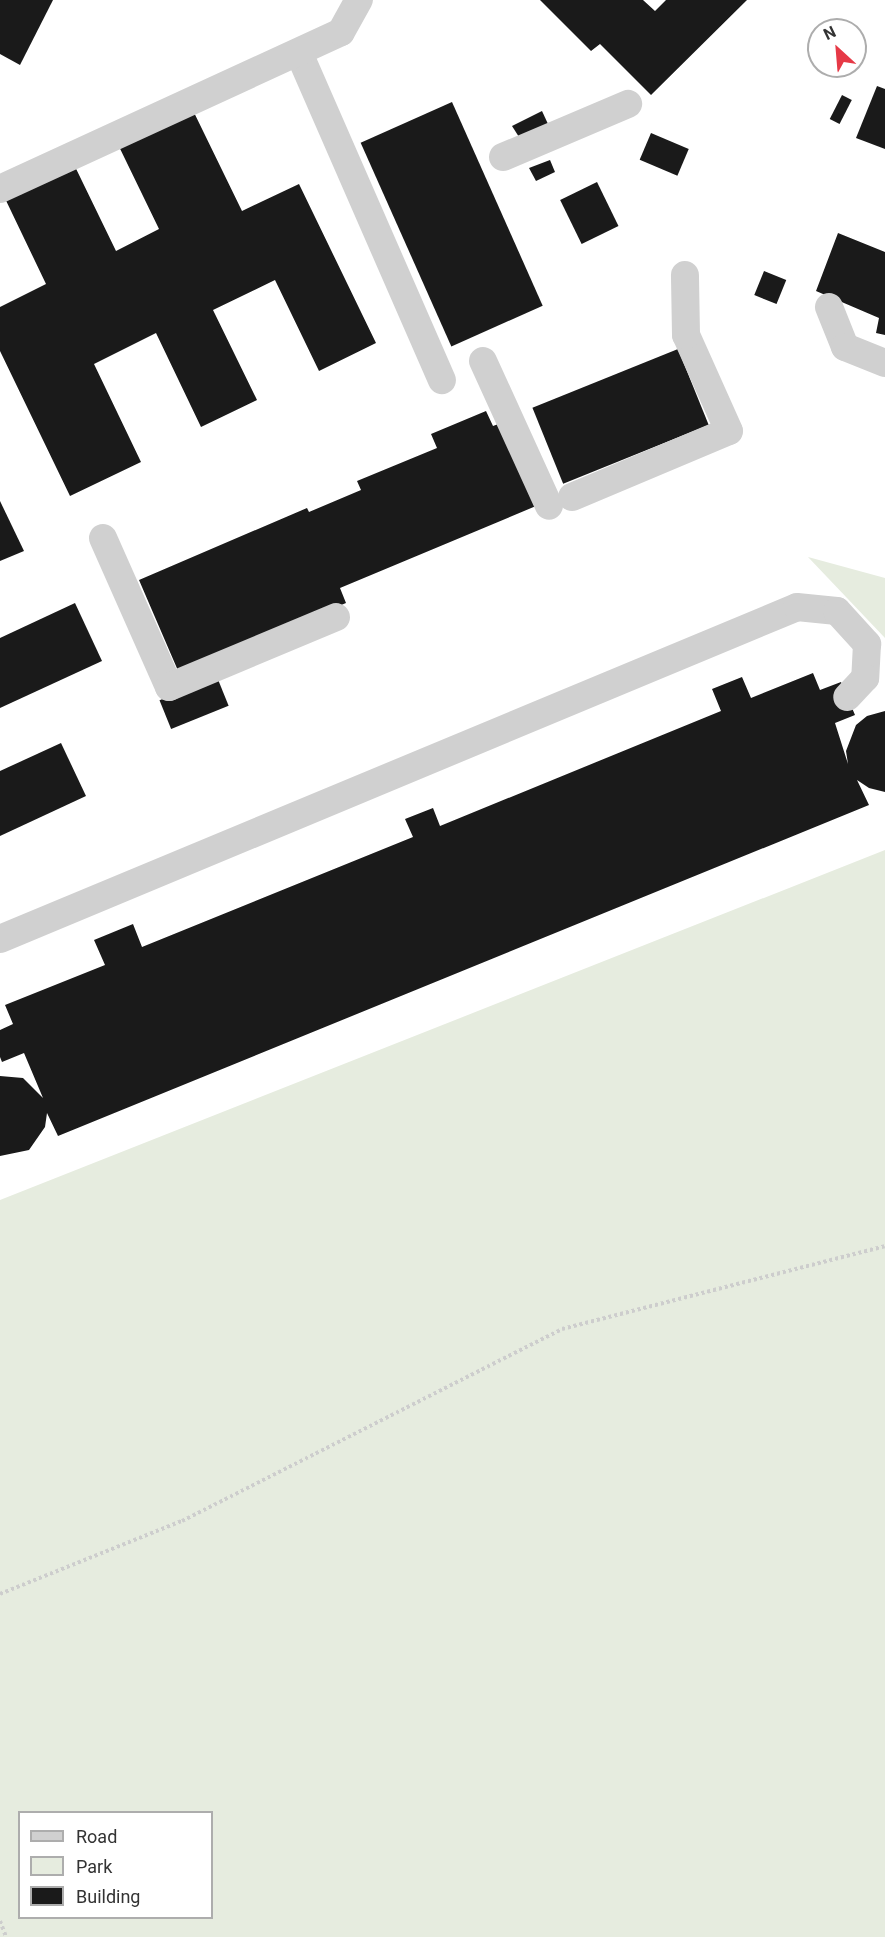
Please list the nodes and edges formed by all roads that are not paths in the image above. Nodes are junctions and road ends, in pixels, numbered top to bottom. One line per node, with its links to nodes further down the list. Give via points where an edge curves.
1 (359, 0): 2 (lane, via 341,32)
2 (299, 53): 5 (lane); 10 (lane)
3 (628, 104): 4 (lane)
4 (503, 157)
5 (0, 189)
6 (685, 275): 8 (lane, via 686,335 729,431 560,501)
7 (829, 307): 9 (lane, via 845,347)
8 (483, 362)
9 (885, 363)
10 (441, 380)
11 (103, 538): 12 (lane, via 170,687)
12 (336, 617)
13 (847, 697): 14 (lane, via 865,678 867,644 837,611 797,607)
14 (0, 939)

